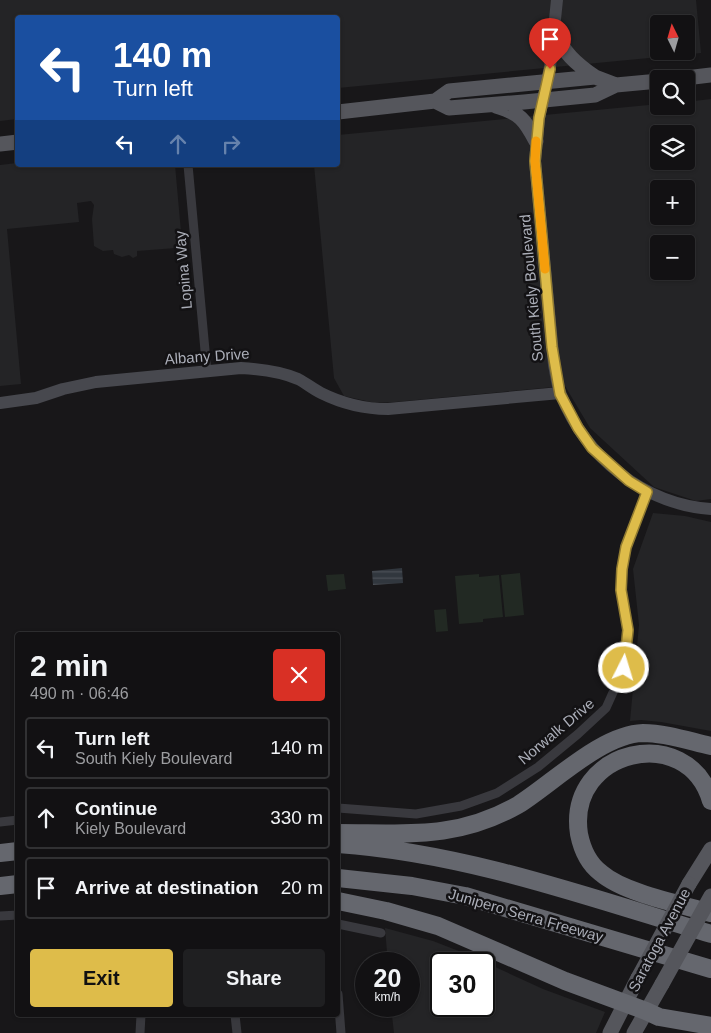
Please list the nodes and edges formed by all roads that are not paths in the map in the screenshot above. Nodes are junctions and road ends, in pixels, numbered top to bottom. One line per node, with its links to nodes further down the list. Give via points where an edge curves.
1 (557, 0): 2 (main road, South Kiely Boulevard)
2 (554, 31): 4 (main road, via 575,63); 6 (main road, South Kiely Boulevard)
3 (711, 75): 5 (main road)
4 (595, 77): 6 (main road); 8 (main road)
5 (695, 77)
6 (546, 82): 9 (main road, South Kiely Boulevard); 10 (main road, via 449,91)
7 (650, 82): 8 (main road)
8 (616, 85): 9 (main road, via 595,95)
9 (542, 99): 11 (main road); 13 (main road, South Kiely Boulevard)
10 (435, 101): 11 (main road, via 449,108); 12 (main road)
11 (490, 105): 13 (main road, via 519,115)
12 (340, 112)
13 (536, 141): 18 (main road, South Kiely Boulevard, via 537,188 552,347)
14 (15, 142): 15 (main road)
15 (0, 144)
16 (188, 167): 17 (street, Lopina Way)
17 (207, 372): 18 (main road, Albany Drive, via 241,368 277,372 298,379 342,403 374,410); 19 (main road, Albany Drive, via 96,382 36,398)
18 (560, 394): 20 (main road, South Kiely Boulevard, via 592,448 629,481)
19 (0, 403)
20 (647, 492): 21 (main road, South Kiely Boulevard, via 664,500); 24 (street, Norwalk Drive, via 626,547 621,590 628,630 624,668 606,708 538,767 497,793 460,806 416,814)
21 (711, 509)
22 (711, 746): 27 (highway, via 660,734 627,735 592,752 518,805 480,822 429,833)
23 (711, 801): 37 (highway, via 698,777 679,762 657,754 633,754 611,763 594,778 583,796 578,817 583,848 601,873 621,886)
24 (340, 808)
25 (15, 820): 26 (street)
26 (0, 822)
27 (340, 833)
28 (340, 844): 42 (highway, via 418,853 474,864)
29 (711, 849): 44 (main road, Saratoga Avenue, bridge)
30 (15, 851): 31 (highway)
31 (0, 853)
32 (340, 878): 43 (highway, Junipero Serra Freeway, via 465,896)
33 (15, 884): 34 (highway)
34 (0, 886)
35 (711, 896): 45 (main road, Saratoga Avenue, bridge)
36 (340, 901): 44 (highway, via 438,926)
37 (711, 913)
38 (15, 915): 39 (street)
39 (0, 916)
40 (340, 924): 41 (street)
41 (381, 933)
42 (711, 934)
43 (711, 969)
44 (626, 1003): 45 (highway); 53 (main road, Saratoga Avenue)
45 (646, 1011): 49 (highway, via 671,1020); 54 (main road, Saratoga Avenue)
46 (141, 1017): 50 (street)
47 (235, 1017): 51 (street)
48 (340, 1017): 52 (street)
49 (711, 1026)
50 (140, 1033)
51 (237, 1033)
52 (341, 1033)
53 (610, 1033)
54 (634, 1033)

